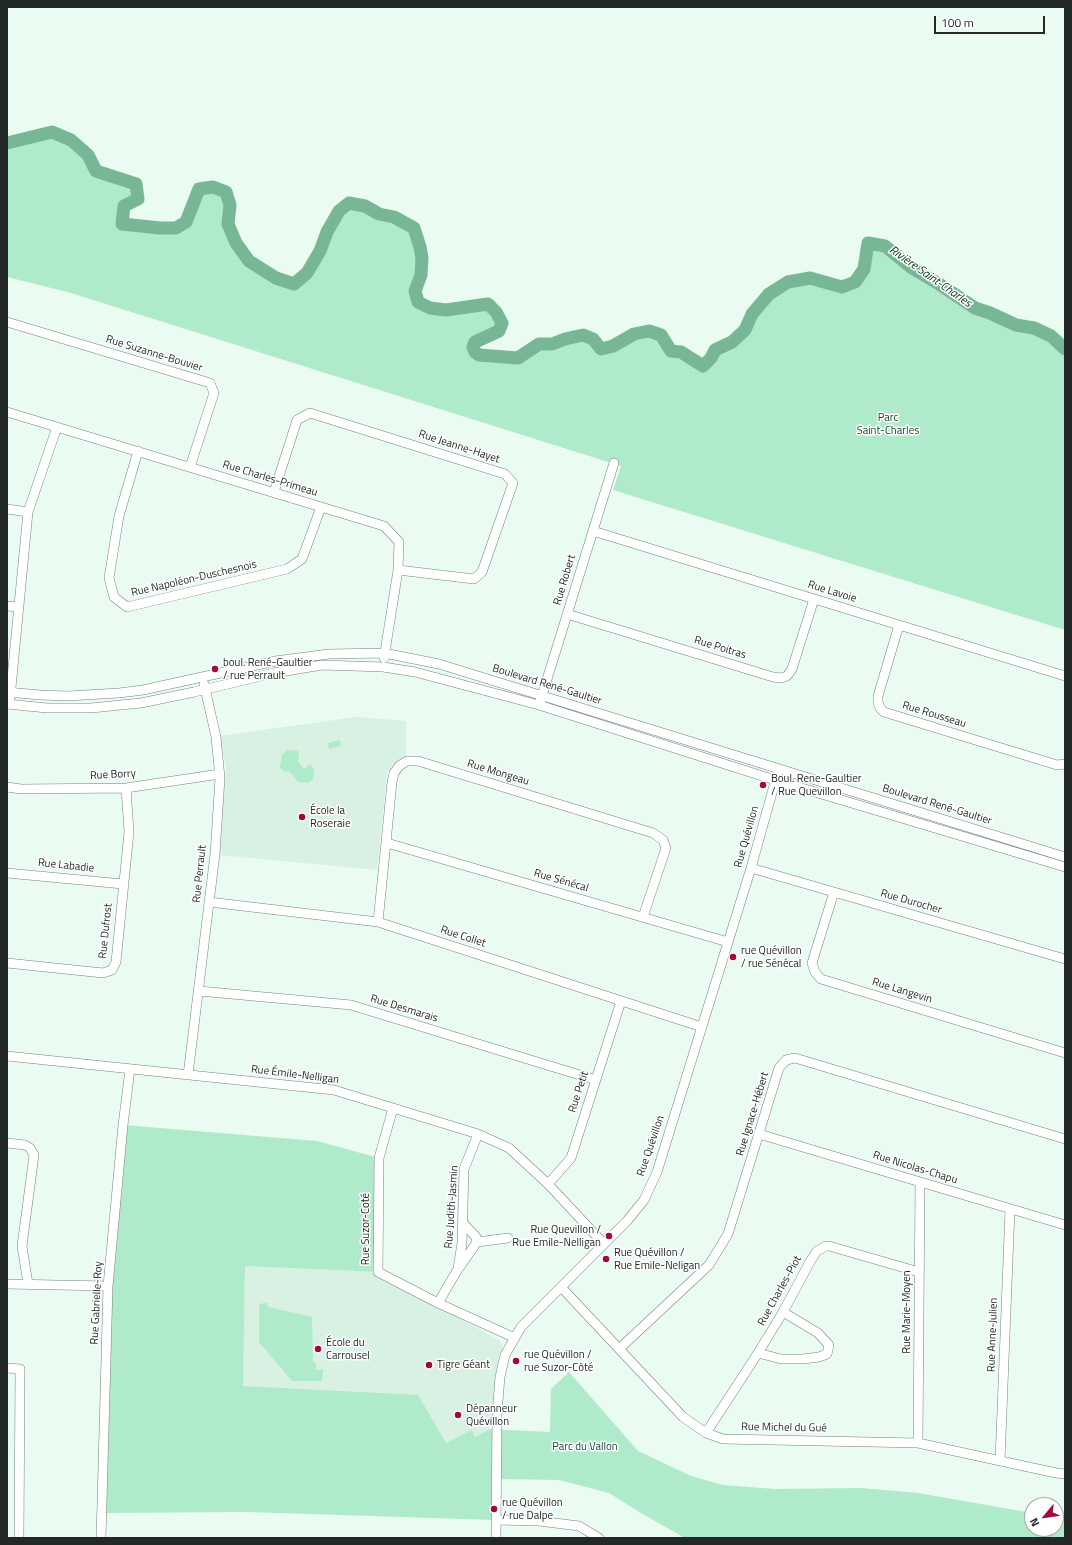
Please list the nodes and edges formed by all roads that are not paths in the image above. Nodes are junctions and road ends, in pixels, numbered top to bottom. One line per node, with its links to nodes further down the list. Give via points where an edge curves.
1 (7, 322): 6 (street, Rue Suzanne-Bouvier, via 210,384 214,393)
2 (7, 412): 3 (street, Rue Charles-Primeau)
3 (57, 427): 4 (street, Rue Charles-Primeau); 10 (street)
4 (138, 451): 6 (street, Rue Charles-Primeau); 8 (street, Rue Napoléon-Duschesnois, via 120,516 109,578 114,597 127,607 287,569 302,558)
5 (614, 463): 11 (street, Rue Robert)
6 (190, 467): 7 (street, Rue Charles-Primeau)
7 (274, 492): 8 (street, Rue Charles-Primeau); 12 (street, Rue Jeanne-Hayet, via 297,420 310,412 504,474 513,483 482,572 474,579)
8 (321, 507): 12 (street, Rue Charles-Primeau, via 384,526 398,542)
9 (7, 509): 10 (street)
10 (28, 512): 15 (street)
11 (593, 531): 13 (street, Rue Lavoie); 16 (street, Rue Robert)
12 (398, 570): 18 (street, Rue Charles-Primeau)
13 (814, 599): 16 (street, Rue Poitras, via 792,669 787,676 781,678); 17 (street, Rue Lavoie)
14 (7, 606): 15 (street)
15 (19, 607): 23 (street)
16 (567, 614): 24 (street, Rue Robert)
17 (898, 625): 20 (street, Rue Lavoie); 27 (street, Rue Rousseau, via 878,696 880,708 884,712 1058,765)
18 (384, 653): 19 (street, Rue Charles-Primeau); 21 (street, Boulevard René-Gaultier, via 329,654 275,661); 24 (street, Boulevard René-Gaultier, via 439,664)
19 (384, 666): 22 (street, Boulevard René-Gaultier, via 322,665 274,672); 26 (street, Boulevard René-Gaultier)
20 (1065, 676)
21 (202, 677): 22 (street, Rue Perrault); 23 (street, Boulevard René-Gaultier, via 143,690 94,695)
22 (205, 689): 25 (street, Boulevard René-Gaultier, via 141,703 91,708 47,708); 29 (street, Rue Perrault, via 216,737)
23 (9, 692): 25 (street)
24 (542, 696): 26 (street, Rue Robert); 28 (street, Boulevard René-Gaultier)
25 (8, 704)
26 (539, 705): 30 (street, Boulevard René-Gaultier)
27 (1065, 764)
28 (778, 769): 30 (street, Rue Quévillon); 34 (street, Boulevard René-Gaultier)
29 (220, 774): 32 (street, Rue Borry); 40 (street, Rue Perrault)
30 (775, 780): 35 (street, Boulevard René-Gaultier); 36 (street, Rue Quévillon)
31 (7, 787): 32 (street, Rue Borry)
32 (126, 788): 38 (street, Rue Dufrost, via 129,832)
33 (386, 843): 41 (street, Rue Sénécal); 41 (street, Rue Mongeau, via 394,773 399,766 418,761 653,833 663,840 666,848); 42 (street, Rue Mongeau)
34 (1065, 857)
35 (1065, 867)
36 (751, 868): 39 (street, Rue Durocher); 43 (street, Rue Quévillon)
37 (7, 873): 38 (street, Rue Labadie)
38 (123, 884): 45 (street, Rue Dufrost, via 116,962 112,970 103,973)
39 (834, 892): 44 (street, Rue Durocher); 49 (street, Rue Langevin, via 812,963 821,979)
40 (209, 902): 42 (street, Rue Collet); 46 (street, Rue Perrault)
41 (644, 917): 43 (street, Rue Sénécal)
42 (378, 922): 47 (street, Rue Collet)
43 (728, 942): 48 (street, Rue Quévillon)
44 (1065, 960)
45 (7, 963)
46 (199, 991): 52 (street, Rue Perrault); 53 (street, Rue Desmarais, via 351,1005)
47 (620, 1000): 48 (street, Rue Collet); 53 (street, Rue Petit)
48 (702, 1027): 66 (street, Rue Quévillon, via 657,1172 644,1200)
49 (1065, 1053)
50 (7, 1056): 51 (street, Rue Émile-Nelligan)
51 (130, 1069): 52 (street, Rue Émile-Nelligan); 71 (street, Rue Gabrielle-Roy)
52 (188, 1075): 54 (street, Rue Émile-Nelligan, via 334,1090)
53 (596, 1080): 60 (street, Rue Petit, via 571,1158)
54 (393, 1108): 55 (street, Rue Émile-Nelligan); 73 (street, Rue Suzor-Coté, via 379,1158 378,1272)
55 (478, 1134): 60 (street, Rue Émile-Nelligan, via 509,1148); 62 (street, Rue Judith-Jasmin, via 464,1169)
56 (759, 1134): 57 (street, Rue Ignace-Hébert, via 779,1068 786,1060 795,1058); 59 (street, Rue Nicolas-Chapu); 76 (street, Rue Ignace-Hébert, via 728,1234 709,1265)
57 (1065, 1139)
58 (7, 1144): 70 (street, via 25,1145 34,1155 22,1246)
59 (920, 1182): 61 (street, Rue Nicolas-Chapu); 68 (street, Rue Marie-Moyen)
60 (548, 1184): 66 (street, Rue Émile-Nelligan)
61 (1010, 1209): 63 (street, Rue Nicolas-Chapu); 81 (street, Rue Anne-Julien)
62 (464, 1224): 65 (street); 67 (street, Rue Judith-Jasmin)
63 (1065, 1225)
64 (508, 1238): 65 (street)
65 (478, 1242): 67 (street)
66 (604, 1244): 72 (street, Rue Quévillon)
67 (458, 1269): 73 (street, Rue Judith-Jasmin)
68 (919, 1272): 74 (street, Rue Charles-Piot, via 826,1246 817,1251 811,1260); 80 (street, Rue Marie-Moyen)
69 (7, 1284): 70 (street)
70 (28, 1284): 71 (street)
71 (108, 1286): 85 (street, Rue Gabrielle-Roy)
72 (561, 1287): 75 (street, Rue Quévillon, via 520,1327); 76 (street, Rue Michel du Gué)
73 (438, 1303): 75 (street, Rue Suzor-Coté)
74 (783, 1312): 77 (street, Rue Charles-Piot); 77 (street, via 818,1333 829,1345 827,1354 803,1360 781,1359)
75 (515, 1338): 83 (street, Rue Quévillon, via 505,1355 500,1377)
76 (619, 1349): 79 (street, Rue Michel du Gué, via 683,1417)
77 (758, 1353): 79 (street, Rue Charles-Piot)
78 (7, 1368): 84 (street, via 20,1369)
79 (706, 1433): 80 (street, Rue Michel du Gué, via 723,1439)
80 (918, 1443): 81 (street, Rue Michel du Gué)
81 (1000, 1461): 82 (street, Rue Michel du Gué)
82 (1065, 1474)
83 (496, 1520): 86 (street, Rue Quévillon); 87 (street, via 539,1521 579,1526)
84 (19, 1538)
85 (101, 1538)
86 (496, 1538)
87 (599, 1538)

